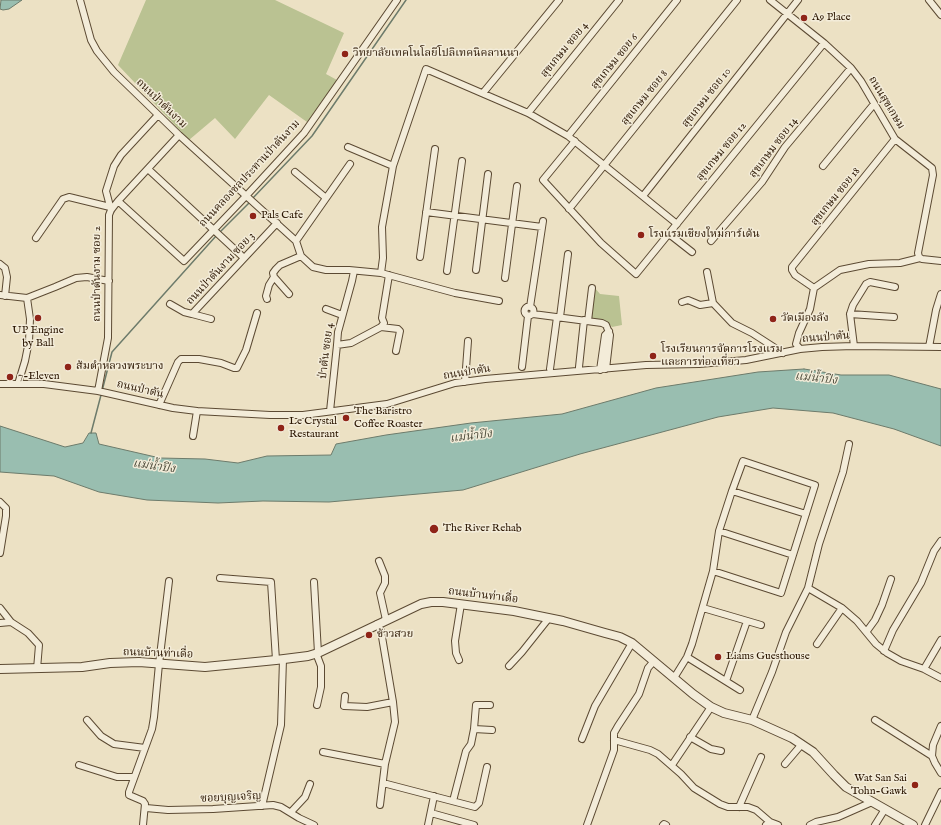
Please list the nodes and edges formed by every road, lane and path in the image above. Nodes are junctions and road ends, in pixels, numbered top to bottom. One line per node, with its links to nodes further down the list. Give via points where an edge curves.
1 (80, 0): 17 (street, ถนนป่าตันงาม, via 91,40 97,51 114,72)
2 (397, 0): 33 (street, ถนนคลองชลประทานป่าตันงาม, via 304,133)
3 (559, 0): 14 (street)
4 (619, 0): 16 (street, สุขเกษม ซอย 4)
5 (677, 0): 19 (street, สุขเกษม ซอย 6)
6 (737, 0): 26 (street, สุขเกษม ซอย 8)
7 (770, 0): 10 (street, ถนนสุขเกษม)
8 (798, 0): 10 (street, สุขเกษม ซอย 10)
9 (929, 0): 11 (street)
10 (787, 13): 12 (street, ถนนสุขเกษม); 34 (street, สุขเกษม ซอย 10)
11 (941, 15)
12 (824, 44): 13 (street, ถนนสุขเกษม); 44 (street, สุขเกษม ซอย 12)
13 (851, 68): 15 (street, ถนนสุขเกษม); 48 (street, สุขเกษม ซอย 14, via 785,147 762,182)
14 (484, 93): 16 (street); 27 (street, via 426,69)
15 (874, 104): 20 (street, ถนนสุขเกษม); 28 (street)
16 (528, 113): 19 (street)
17 (158, 115): 18 (street, ถนนป่าตันงาม); 37 (street, via 114,166 106,191)
18 (179, 135): 29 (street, ถนนป่าตันงาม ซอย 2); 33 (street, ถนนป่าตันงาม)
19 (568, 136): 21 (street)
20 (895, 139): 55 (street, ถนนสุขเกษม, via 933,169 918,254); 69 (street, สุขเกษม ซอย 18, via 792,267 795,275)
21 (575, 141): 26 (street); 38 (street, via 543,180)
22 (348, 147): 27 (street)
23 (435, 149): 39 (street)
24 (462, 161): 40 (street)
25 (350, 164): 35 (street)
26 (605, 165): 34 (street); 38 (street, สุขเกษม ซอย 8)
27 (393, 166): 62 (street, via 382,227)
28 (823, 166)
29 (148, 169): 36 (street, ถนนป่าตันงาม ซอย 2); 45 (street)
30 (295, 172): 35 (street)
31 (488, 174): 41 (street)
32 (517, 186): 43 (street)
33 (246, 196): 42 (street, ถนนป่าตันงาม); 45 (street, ถนนคลองชลประทานป่าตันงาม)
34 (643, 196): 44 (street)
35 (326, 198): 49 (street)
36 (118, 201): 37 (street, ถนนป่าตันงาม ซอย 2); 45 (street, ถนนคลองชลประทานป่าตันงาม, via 184,261)
37 (110, 209): 47 (street, via 69,197 63,199); 66 (street, ถนนป่าตันงาม ซอย 2)
38 (569, 209): 46 (street, สุขเกษม ซอย 12, via 601,243 636,274)
39 (426, 212): 40 (street); 53 (street)
40 (454, 216): 41 (street); 60 (street)
41 (483, 220): 43 (street); 58 (street)
42 (277, 223): 49 (street, ถนนป่าตันงาม); 54 (street, ถนนป่าตันงาม ซอย 3)
43 (512, 223): 65 (street); 84 (street, via 543,224 530,307 525,309 525,313)
44 (677, 224): 46 (street, สุขเกษม ซอย 12)
45 (213, 230): 54 (street)
46 (669, 234): 50 (street)
47 (36, 238)
48 (711, 240)
49 (296, 241): 52 (street)
50 (692, 252)
51 (568, 254): 85 (street)
52 (301, 256): 59 (street, via 314,267); 64 (street, via 276,269)
53 (420, 257)
54 (244, 258): 80 (street, ถนนป่าตันงาม ซอย 3)
55 (921, 259): 56 (street); 69 (street, via 869,264 840,270)
56 (941, 261)
57 (0, 264): 72 (street, via 5,268 7,277)
58 (476, 270)
59 (354, 271): 62 (street); 83 (street, ป่าตัน ซอย 4)
60 (447, 271)
61 (707, 272): 77 (street)
62 (381, 273): 63 (street)
63 (389, 275): 75 (street, via 455,293); 89 (street, via 382,318 384,323)
64 (274, 277): 70 (street); 74 (street, via 269,285)
65 (505, 278)
66 (109, 280): 73 (street, via 76,278); 105 (street, ถนนป่าตันงาม ซอย 2, via 108,338)
67 (895, 287): 82 (street, via 870,282 866,284)
68 (592, 288): 88 (street)
69 (814, 288): 95 (street, via 810,309 796,344)
70 (289, 294)
71 (941, 294): 93 (street)
72 (2, 296): 73 (street)
73 (26, 298): 104 (street, via 30,320 29,341)
74 (267, 299)
75 (500, 300)
76 (682, 302): 77 (street, via 688,300 700,305)
77 (712, 303): 97 (street, via 732,323)
78 (170, 304): 80 (street)
79 (326, 309): 83 (street)
80 (192, 314): 87 (street, ถนนป่าตันงาม ซอย 3)
81 (257, 314): 106 (street, via 246,350 237,368 199,359 181,359)
82 (850, 314): 86 (street); 92 (street)
83 (342, 315): 91 (street, ป่าตัน ซอย 4)
84 (530, 315): 85 (street); 98 (street)
85 (559, 317): 88 (street); 100 (street)
86 (894, 317)
87 (211, 319)
88 (586, 321): 99 (street); 101 (street, via 606,325 610,335)
89 (381, 327): 91 (street, via 351,343); 96 (street, via 400,331)
90 (468, 341): 102 (street)
91 (337, 345): 108 (street, ป่าตัน ซอย 4)
92 (854, 346): 93 (street, ถนนป่าตัน); 95 (street, ถนนป่าตัน)
93 (929, 347): 94 (street, ถนนป่าตัน)
94 (941, 347)
95 (800, 349): 97 (street, ถนนป่าตัน)
96 (396, 351)
97 (783, 353): 101 (street, ถนนป่าตัน, via 746,360)
98 (522, 367)
99 (579, 367)
100 (550, 369)
101 (603, 369): 102 (street, ถนนป่าตัน)
102 (465, 382): 108 (street, ถนนป่าตัน, via 386,404)
103 (0, 384): 104 (street, ถนนป่าตัน)
104 (18, 384): 105 (street, ถนนป่าตัน, via 44,384)
105 (98, 391): 106 (street, ถนนป่าตัน)
106 (159, 405): 107 (street, ถนนป่าตัน)
107 (197, 411): 108 (street, ถนนป่าตัน, via 270,415); 109 (street)
108 (330, 412)
109 (193, 436)
110 (849, 444): 126 (street)
111 (732, 491): 113 (street); 113 (street, via 743,461 750,463 816,485); 114 (street)
112 (0, 502): 117 (street, via 6,508)
113 (806, 514): 118 (street)
114 (720, 531): 118 (street); 121 (street)
115 (941, 541): 116 (street)
116 (934, 551): 119 (street); 142 (street, via 921,583 893,630)
117 (0, 553)
118 (794, 555): 121 (street, via 782,593)
119 (940, 555)
120 (379, 561): 132 (street, via 385,576 380,593)
121 (713, 571): 129 (street)
122 (220, 578): 145 (street, via 271,582)
123 (891, 579): 138 (street, via 882,605)
124 (169, 581): 148 (street)
125 (314, 582): 143 (street)
126 (808, 588): 130 (street); 163 (street, via 786,632)
127 (461, 604): 131 (street, ถนนบ้านท่าเดื่อ); 132 (street, ถนนบ้านท่าเดื่อ, via 421,604); 146 (street, via 455,640)
128 (0, 608): 134 (street)
129 (702, 608): 133 (street); 144 (street)
130 (842, 608): 138 (street); 141 (street)
131 (549, 618): 140 (street, ถนนบ้านท่าเดื่อ, via 620,637); 149 (street)
132 (386, 620): 136 (street, ถนนบ้านท่าเดื่อ)
133 (747, 621): 137 (street); 155 (street)
134 (11, 622): 135 (street); 151 (street, via 28,633 39,645)
135 (0, 623)
136 (376, 624): 143 (street, ถนนบ้านท่าเดื่อ); 158 (street, via 381,631)
137 (761, 625)
138 (867, 631): 142 (street)
139 (941, 640): 152 (street)
140 (632, 643): 147 (street, ถนนบ้านท่าเดื่อ); 169 (street, via 595,706)
141 (817, 644)
142 (884, 651): 152 (street, via 901,661)
143 (317, 653): 145 (street, ถนนบ้านท่าเดื่อ); 160 (street, via 321,666)
144 (687, 657): 153 (street); 155 (street)
145 (280, 659): 148 (street, ถนนบ้านท่าเดื่อ, via 205,667); 191 (street, via 281,725)
146 (459, 660)
147 (654, 661): 153 (street, ถนนบ้านท่าเดื่อ); 170 (street, via 648,668 639,694 614,733)
148 (159, 664): 151 (street, ถนนบ้านท่าเดื่อ, via 132,662); 172 (street, via 154,717)
149 (509, 666)
150 (0, 669): 151 (street, ถนนบ้านท่าเดื่อ)
151 (37, 669)
152 (924, 669): 154 (street)
153 (674, 678): 161 (street, ถนนบ้านท่าเดื่อ)
154 (941, 678)
155 (726, 681): 156 (street)
156 (740, 690)
157 (345, 696): 158 (street, via 344,706 367,707)
158 (393, 702): 177 (street, via 395,722)
159 (490, 704): 166 (street, via 476,705)
160 (318, 705)
161 (711, 707): 163 (street, ถนนบ้านท่าเดื่อ); 168 (street)
162 (87, 720): 172 (street, via 101,736 114,744)
163 (752, 720): 171 (street, ถนนบ้านท่าเดื่อ)
164 (875, 720): 175 (street)
165 (941, 726): 175 (street)
166 (474, 729): 167 (street); 188 (street)
167 (492, 730)
168 (690, 737): 173 (street, via 711,749); 181 (street)
169 (582, 739)
170 (614, 740): 181 (street, via 650,750); 204 (street, via 614,750)
171 (802, 744): 178 (street); 189 (street, ถนนบ้านท่าเดื่อ, via 846,786)
172 (145, 748): 183 (street)
173 (721, 751)
174 (323, 752): 177 (street)
175 (932, 756): 182 (street)
176 (761, 757): 192 (street)
177 (385, 764): 184 (street)
178 (785, 764)
179 (79, 765): 183 (street, via 117,777)
180 (487, 767): 188 (street, via 479,802 475,807)
181 (674, 768): 192 (street, via 694,788 720,804)
182 (940, 770)
183 (134, 777): 193 (street, via 129,796 143,801)
184 (383, 783): 187 (street); 190 (street)
185 (310, 784): 195 (street, via 305,796)
186 (941, 792): 211 (street)
187 (434, 796): 188 (street); 196 (street)
188 (453, 801)
189 (872, 802): 194 (street, ถนนบ้านท่าเดื่อ); 208 (street, via 838,817)
190 (380, 805)
191 (262, 806): 193 (street, ซอยบุญเจริญ, via 213,810); 195 (street, ซอยบุญเจริญ, via 273,805)
192 (739, 807): 198 (street, via 756,810)
193 (146, 808): 199 (street)
194 (885, 809): 209 (street); 210 (street, ถนนบ้านท่าเดื่อ)
195 (291, 812): 197 (street, ซอยบุญเจริญ)
196 (431, 813): 202 (street); 203 (street)
197 (299, 818): 200 (street); 201 (street, ซอยบุญเจริญ)
198 (768, 824): 207 (street)
199 (143, 825)
200 (297, 825)
201 (314, 825)
202 (428, 825)
203 (474, 825)
204 (587, 825)
205 (663, 825): 206 (street)
206 (666, 825)
207 (778, 825)
208 (810, 825)
209 (875, 825)
210 (913, 825)
211 (925, 825)

